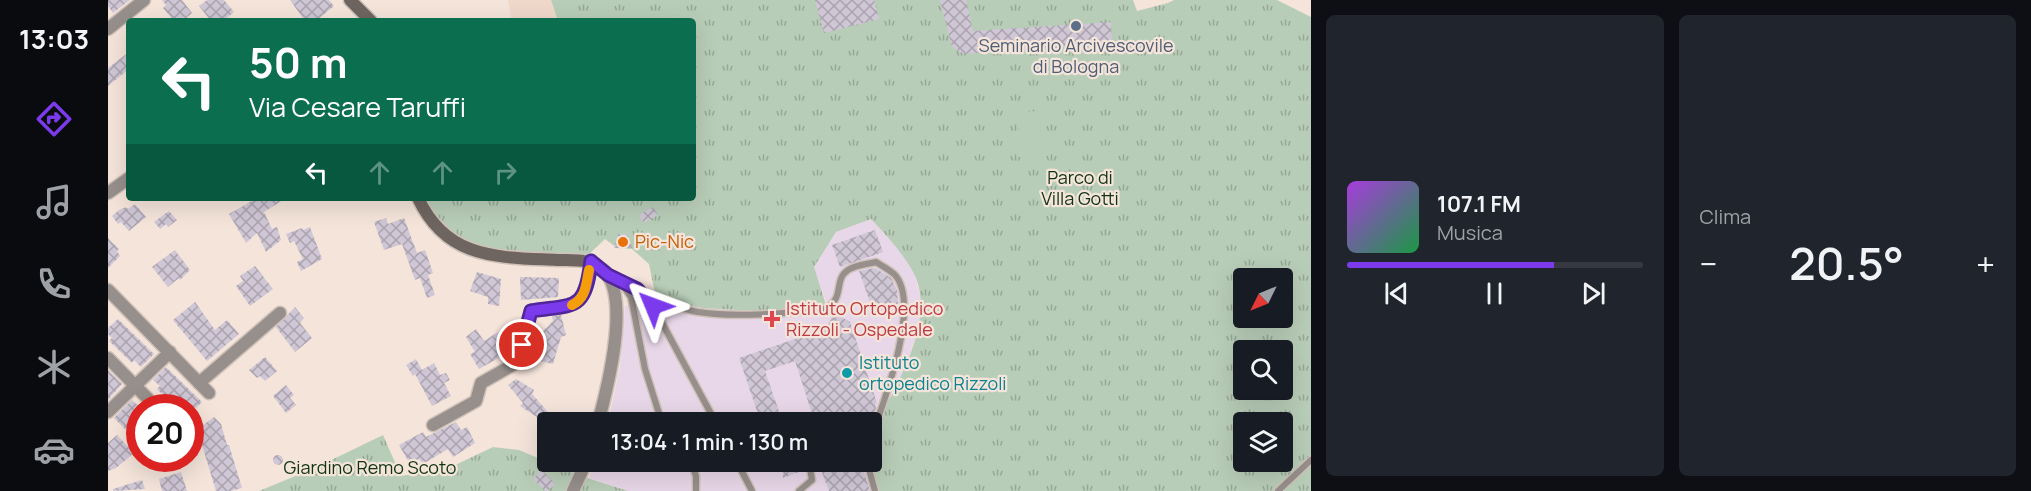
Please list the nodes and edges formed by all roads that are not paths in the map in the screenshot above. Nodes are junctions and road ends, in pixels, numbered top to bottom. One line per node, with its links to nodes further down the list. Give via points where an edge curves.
1 (144, 0): 4 (street)
2 (351, 0): 3 (street)
3 (368, 18)
4 (108, 29)
5 (126, 180): 6 (street)
6 (108, 193)
7 (419, 201): 8 (street, via 446,236 476,252 494,257)
8 (591, 261): 9 (street); 25 (street, via 584,296 579,302 531,311 518,362 481,383 477,401)
9 (608, 275): 10 (street); 21 (street, via 614,285 616,328)
10 (620, 280): 12 (lane, via 637,289); 22 (lane, via 633,303 645,369)
11 (108, 290): 14 (street)
12 (653, 306): 23 (lane); 24 (lane, via 673,305 734,316 822,310 836,300 842,276 848,270 876,261 896,276 905,303 896,365)
13 (280, 313): 16 (street)
14 (170, 352): 16 (street); 17 (street)
15 (108, 358): 17 (street)
16 (200, 383): 18 (street)
17 (135, 386): 19 (street); 20 (street)
18 (209, 393)
19 (143, 394)
20 (108, 412)
21 (601, 412)
22 (659, 412)
23 (710, 412)
24 (880, 412)
25 (433, 425)
26 (1311, 460): 37 (lane)
27 (582, 472): 32 (street)
28 (695, 472): 33 (lane)
29 (742, 472): 34 (lane)
30 (811, 472): 35 (lane, via 812,480)
31 (870, 472): 36 (lane)
32 (573, 491)
33 (696, 491)
34 (752, 491)
35 (799, 491)
36 (875, 491)
37 (1278, 491)

